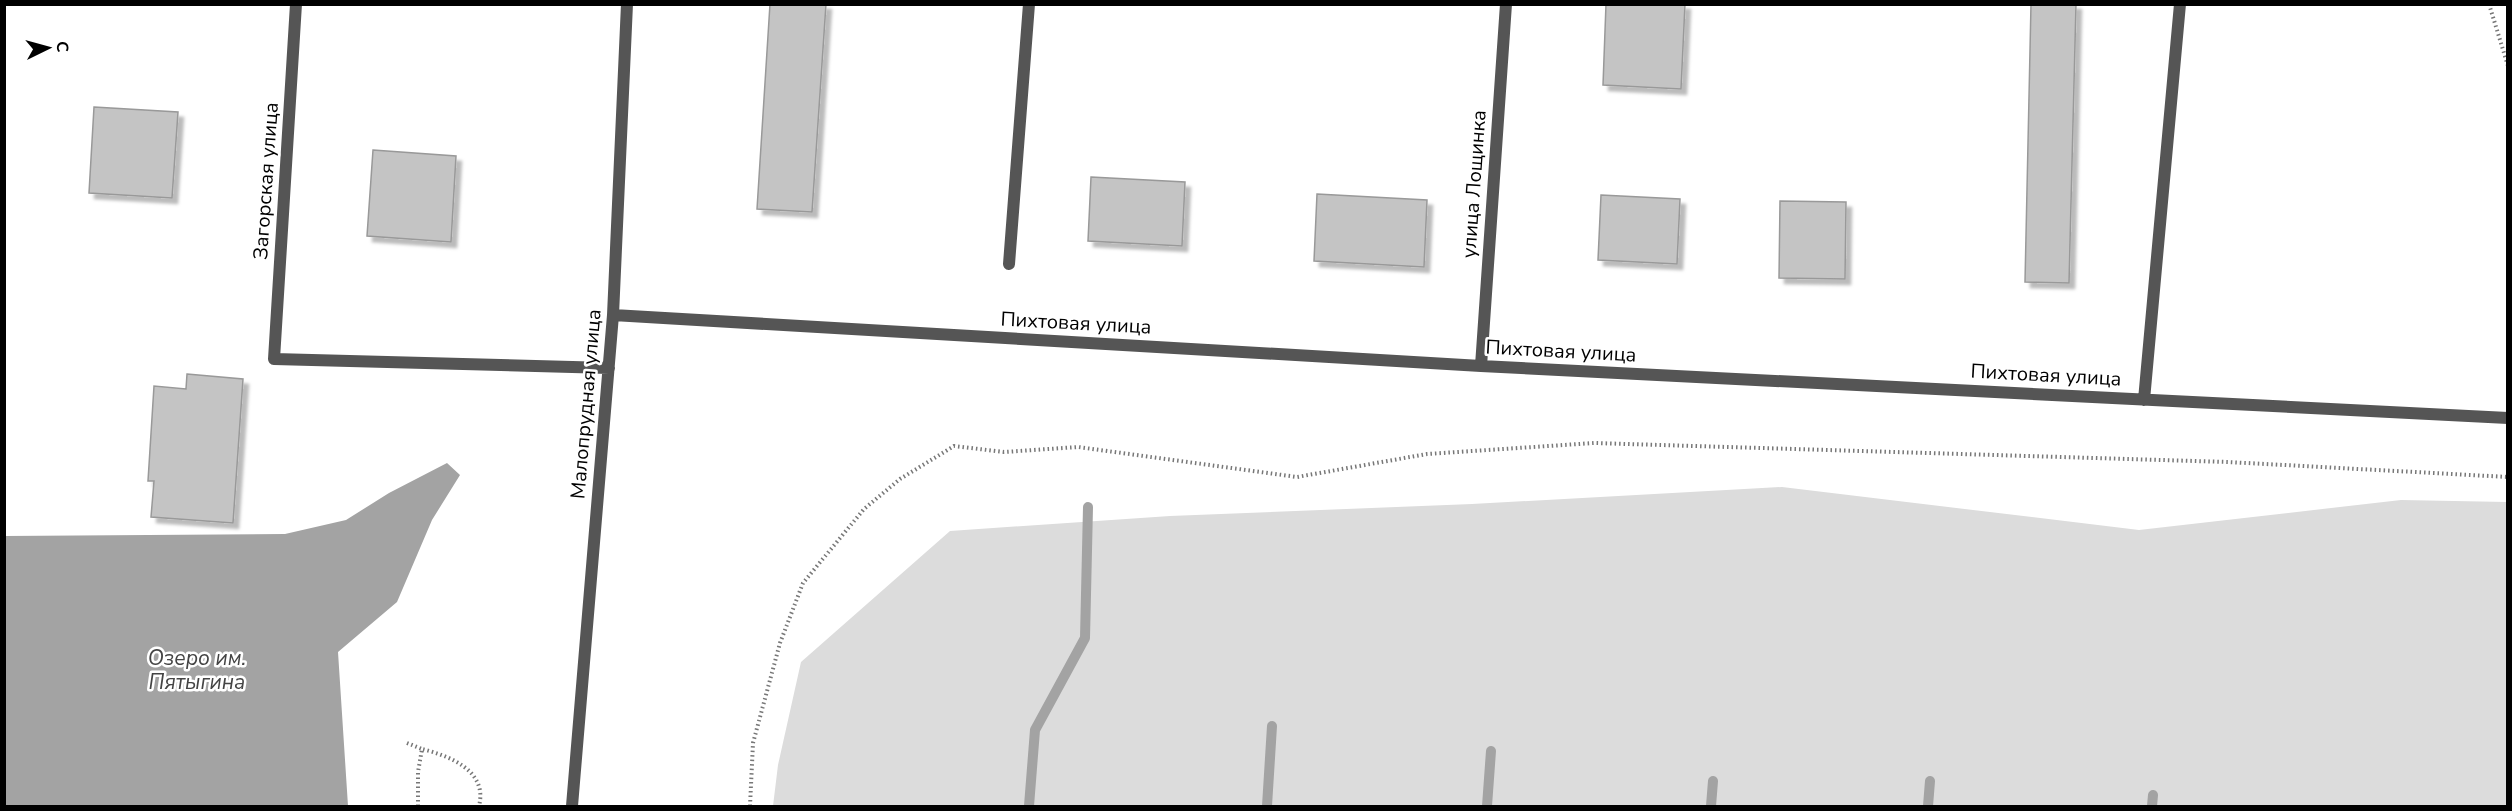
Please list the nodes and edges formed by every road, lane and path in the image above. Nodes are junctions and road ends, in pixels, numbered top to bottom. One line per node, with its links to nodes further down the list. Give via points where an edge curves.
1 (296, 4): 11 (street, Загорская улица, via 274,359)
2 (627, 4): 9 (street, Малопрудная улица)
3 (1029, 4): 8 (street)
4 (1506, 4): 10 (street, улица Лощинка)
5 (2180, 4): 12 (street)
6 (2489, 4): 7 (path)
7 (2508, 66)
8 (1009, 264)
9 (613, 315): 10 (street, Пихтовая улица); 11 (street, Малопрудная улица)
10 (1480, 366): 12 (street, Пихтовая улица)
11 (609, 368): 19 (street, Малопрудная улица)
12 (2144, 400): 13 (street, Пихтовая улица)
13 (2508, 418)
14 (2508, 477): 20 (path, via 2217,461 1594,443 1427,454 1298,477 1078,447 1004,452 954,446 900,479 864,509 803,583 780,643 753,743)
15 (407, 743): 16 (path)
16 (422, 749): 17 (path); 18 (path, via 447,755 464,765 478,784)
17 (418, 807)
18 (480, 807)
19 (572, 807)
20 (750, 807)

